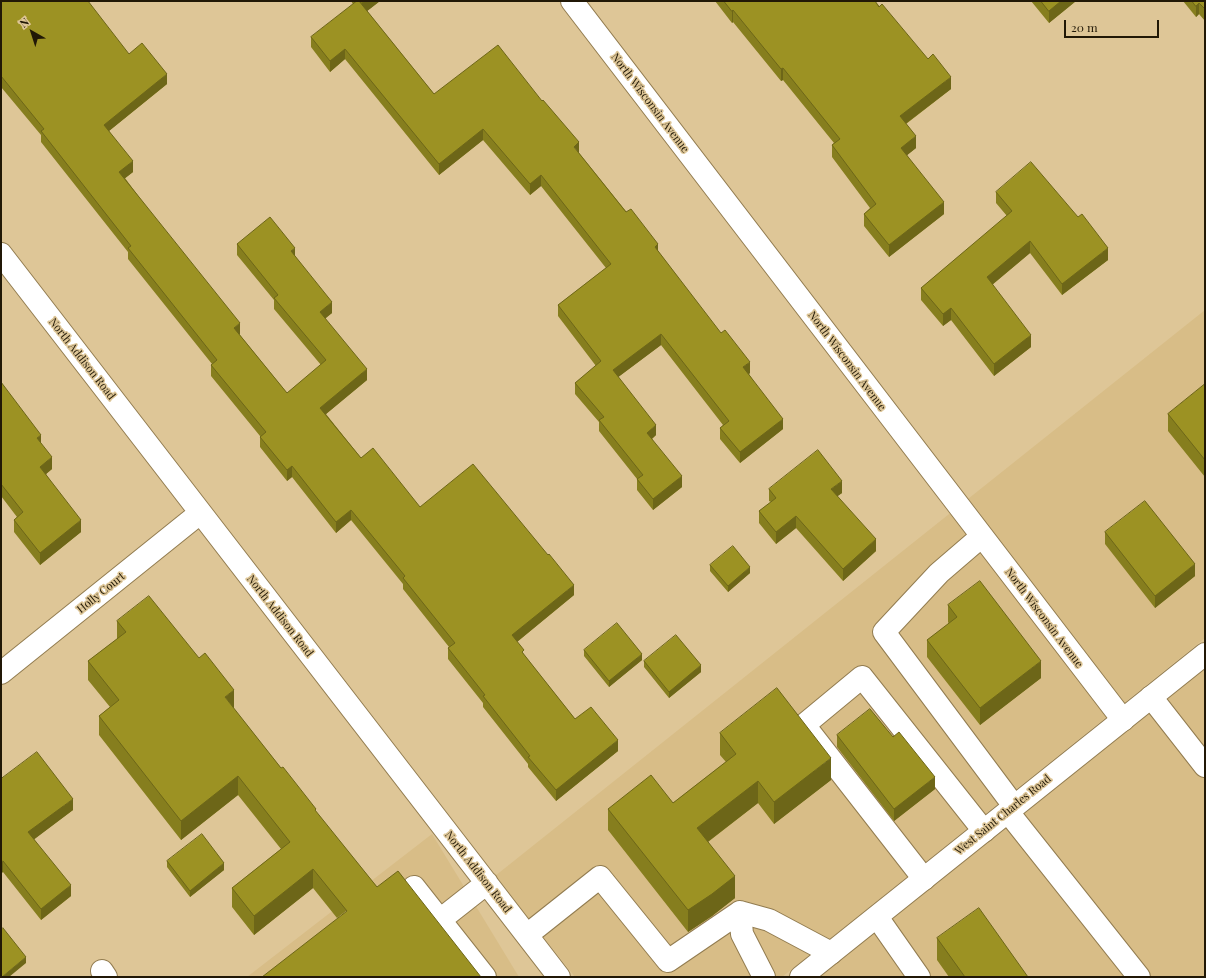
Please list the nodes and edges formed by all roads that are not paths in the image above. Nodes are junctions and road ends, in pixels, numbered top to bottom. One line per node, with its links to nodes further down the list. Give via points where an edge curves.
1 (572, 1): 4 (street, North Wisconsin Avenue)
2 (1, 254): 3 (street, North Addison Road)
3 (200, 513): 6 (street, Holly Court); 13 (street, North Addison Road)
4 (982, 536): 8 (street, North Wisconsin Avenue); 10 (street, via 939,573 884,632)
5 (1205, 654): 7 (street, West Saint Charles Road)
6 (1, 674)
7 (1151, 697): 8 (street, West Saint Charles Road); 9 (street)
8 (1122, 720): 10 (street, West Saint Charles Road)
9 (1205, 766)
10 (1011, 809): 11 (street, West Saint Charles Road); 25 (street)
11 (984, 831): 12 (street, West Saint Charles Road); 12 (street, via 862,677 804,725)
12 (924, 879): 16 (street, West Saint Charles Road)
13 (487, 883): 17 (street); 18 (street, North Addison Road)
14 (414, 887): 17 (street)
15 (740, 912): 18 (street, via 668,961 600,877); 19 (street, via 769,920); 23 (street, via 742,934)
16 (876, 917): 19 (street, West Saint Charles Road); 24 (street)
17 (440, 920): 21 (street)
18 (527, 935): 22 (street, North Addison Road)
19 (831, 953): 20 (street, West Saint Charles Road)
20 (812, 974)
21 (485, 977)
22 (559, 977)
23 (764, 977)
24 (919, 977)
25 (1139, 977)

